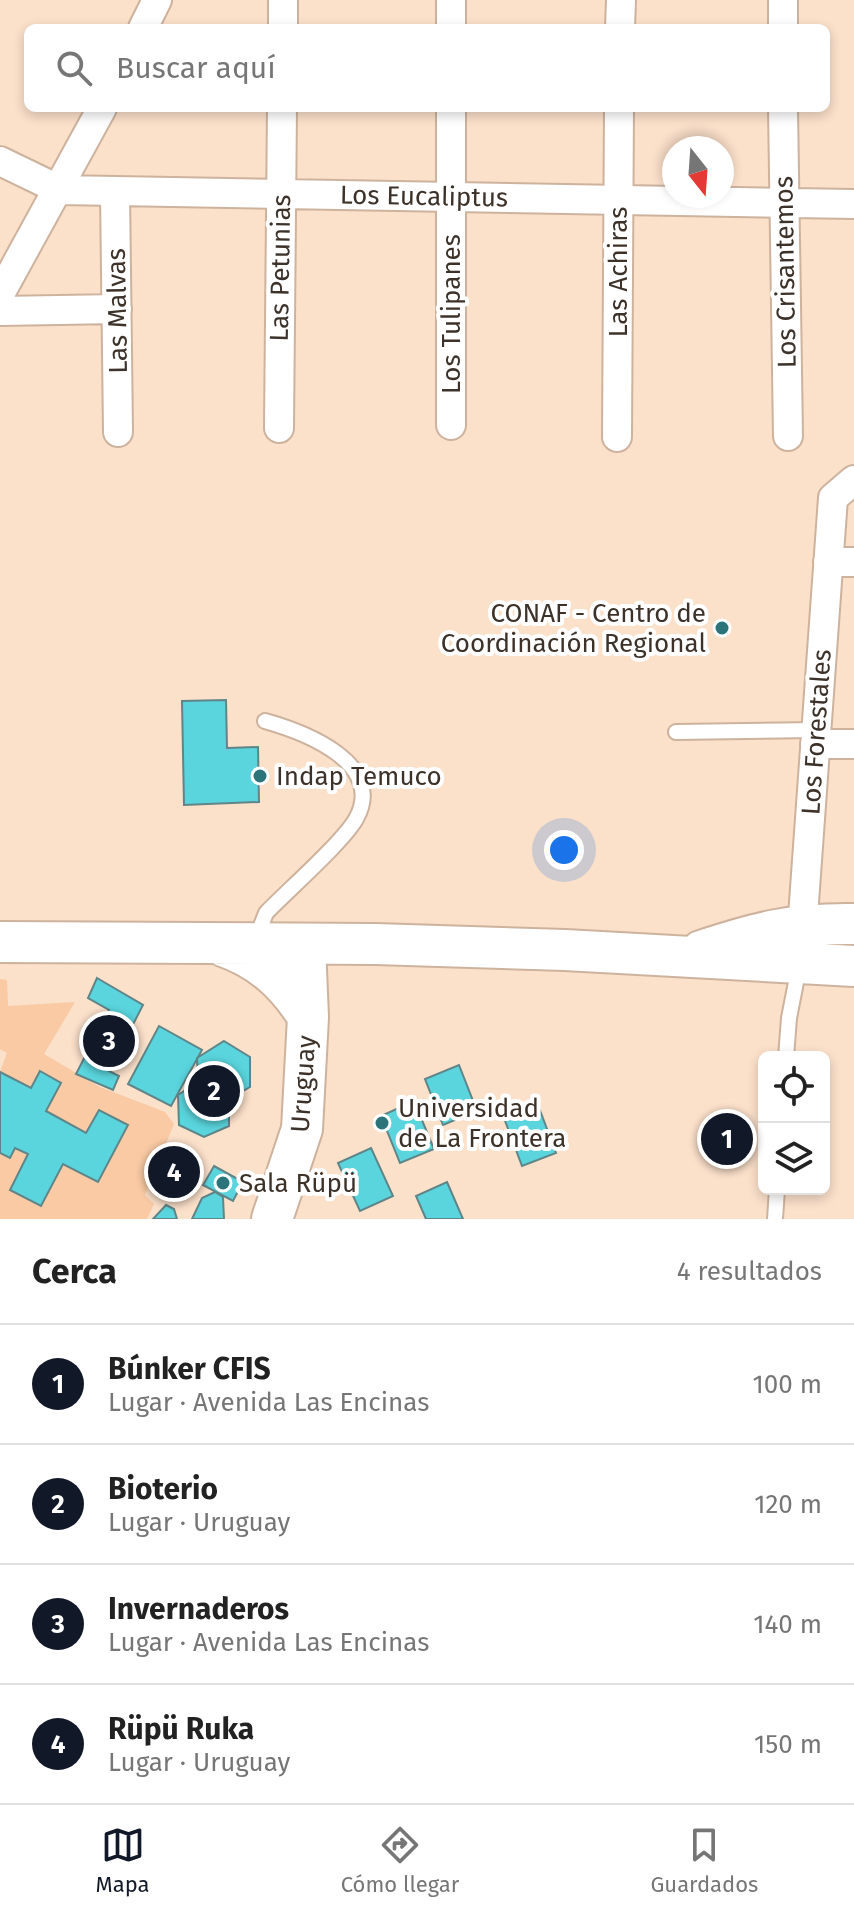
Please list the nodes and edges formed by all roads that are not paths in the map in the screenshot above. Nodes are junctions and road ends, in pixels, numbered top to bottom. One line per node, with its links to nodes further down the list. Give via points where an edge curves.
1 (157, 0): 6 (street)
2 (283, 0): 7 (street)
3 (451, 0): 8 (street)
4 (621, 0): 9 (street)
5 (783, 0): 10 (street)
6 (145, 24)
7 (283, 24)
8 (451, 24)
9 (620, 24)
10 (783, 24)
11 (100, 112): 17 (street)
12 (282, 112): 19 (street, Las Petunias)
13 (451, 112): 20 (street, Los Tulipanes)
14 (619, 112): 21 (street, Las Achiras)
15 (783, 112): 22 (street, Los Crisantemos)
16 (0, 161): 17 (street, Los Eucaliptus)
17 (60, 190): 18 (street, Los Eucaliptus); 24 (street)
18 (115, 191): 19 (street, Los Eucaliptus); 25 (street, Las Malvas)
19 (281, 194): 20 (street, Los Eucaliptus); 28 (street, Las Petunias)
20 (451, 196): 21 (street, Los Eucaliptus); 27 (street, Los Tulipanes)
21 (618, 199): 22 (street, Los Eucaliptus); 31 (street, Las Achiras)
22 (784, 202): 23 (street, Los Eucaliptus); 30 (street, Los Crisantemos)
23 (854, 204)
24 (0, 294)
25 (117, 309): 26 (street); 29 (street, Las Malvas)
26 (0, 311)
27 (451, 425)
28 (279, 428)
29 (118, 432)
30 (788, 436)
31 (617, 437)
32 (844, 489): 33 (street, Los Forestales)
33 (841, 562): 36 (street, Los Forestales)
34 (265, 721): 40 (lane, via 329,748 354,767 362,791 355,820 266,913)
35 (676, 732): 36 (lane)
36 (816, 737): 37 (street); 38 (street, Los Forestales)
37 (854, 744)
38 (802, 923): 39 (main road); 45 (main road); 46 (street, Los Forestales)
39 (854, 924)
40 (293, 934): 42 (main road); 43 (main road); 44 (main road, via 402,931); 48 (main road, Uruguay)
41 (0, 942): 42 (main road)
42 (210, 944): 48 (main road, via 269,970)
43 (375, 944): 44 (main road); 48 (main road, via 335,971)
44 (454, 947): 45 (main road)
45 (686, 956): 46 (main road)
46 (800, 965): 47 (main road); 49 (lane)
47 (854, 966)
48 (308, 1017): 51 (main road, Uruguay, via 302,1129)
49 (786, 1051)
50 (777, 1195): 52 (lane)
51 (272, 1219)
52 (775, 1219)

